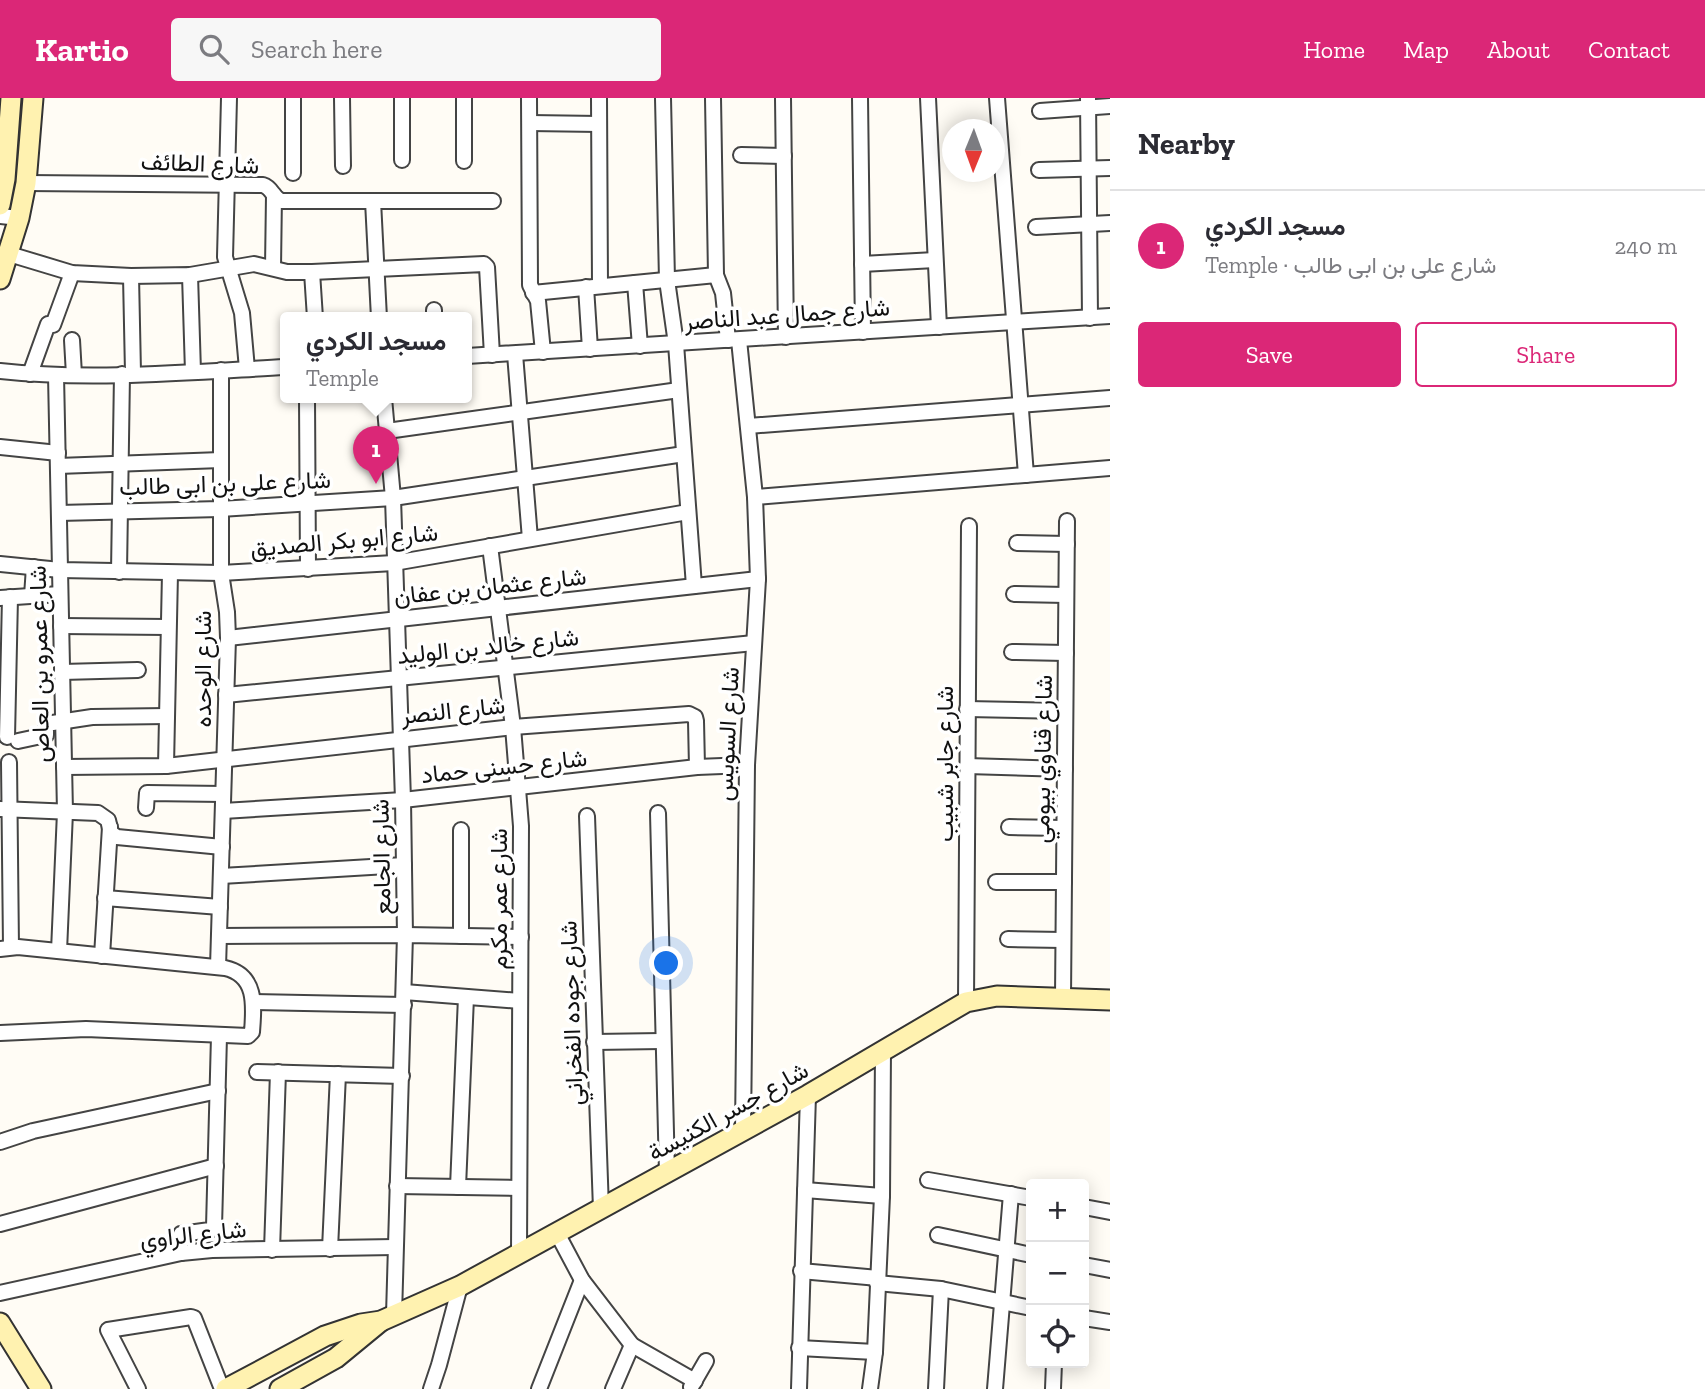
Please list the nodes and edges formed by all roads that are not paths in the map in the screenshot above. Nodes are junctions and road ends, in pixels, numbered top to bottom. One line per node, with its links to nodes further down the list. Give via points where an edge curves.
1 (11, 98): 21 (main road)
2 (33, 98): 31 (main road)
3 (229, 98): 32 (street)
4 (293, 98): 30 (street)
5 (342, 98): 26 (street)
6 (402, 98): 24 (street)
7 (464, 98): 25 (street)
8 (529, 98): 19 (street)
9 (598, 98): 20 (street)
10 (663, 98): 53 (street)
11 (713, 98): 50 (street, شارع السويس)
12 (783, 98): 23 (street)
13 (860, 98): 43 (street)
14 (928, 98): 42 (street)
15 (998, 98): 61 (street)
16 (1088, 103): 17 (street); 18 (street); 27 (street)
17 (1110, 106)
18 (1040, 111)
19 (530, 123): 20 (street); 56 (street)
20 (599, 124): 55 (street)
21 (4, 136): 36 (main road)
22 (741, 155): 23 (street)
23 (784, 156): 64 (street)
24 (402, 159)
25 (464, 161)
26 (342, 166)
27 (1088, 168): 28 (street); 29 (street); 39 (street)
28 (1110, 168)
29 (1039, 170)
30 (293, 173)
31 (26, 183): 32 (street, شارع الطائف); 37 (main road)
32 (226, 184): 33 (street, شارع الطائف, via 263,185); 46 (street)
33 (274, 195): 34 (street, شارع الطائف, via 282,201); 44 (street)
34 (373, 201): 35 (street, شارع الطائف); 45 (street)
35 (493, 201)
36 (0, 205)
37 (9, 217): 41 (main road)
38 (1110, 223): 39 (street)
39 (1088, 224): 40 (street); 60 (street)
40 (1036, 227)
41 (9, 254): 48 (street); 52 (main road)
42 (935, 260): 43 (street); 62 (street)
43 (862, 264): 63 (street)
44 (273, 268): 46 (street, via 254,264); 47 (street)
45 (376, 269): 47 (street); 58 (street); 72 (street, via 486,265)
46 (227, 270): 49 (street); 75 (street, via 242,313)
47 (312, 272): 57 (street)
48 (72, 273): 51 (street); 80 (street)
49 (190, 275): 51 (street); 78 (street)
50 (716, 275): 53 (street); 66 (street, شارع السويس)
51 (131, 276): 79 (street)
52 (0, 279)
53 (667, 280): 54 (street); 67 (street)
54 (635, 283): 55 (street); 68 (street)
55 (593, 287): 56 (street); 69 (street)
56 (533, 293): 70 (street, via 538,301)
57 (315, 312)
58 (379, 312)
59 (1110, 316): 60 (street, شارع جمال عبد الناصر)
60 (1090, 318): 61 (street, شارع جمال عبد الناصر)
61 (1014, 323): 62 (street, شارع جمال عبد الناصر); 87 (street)
62 (939, 327): 63 (street, شارع جمال عبد الناصر)
63 (863, 332): 64 (street, شارع جمال عبد الناصر)
64 (786, 337): 66 (street, شارع جمال عبد الناصر)
65 (72, 340): 82 (street)
66 (733, 340): 67 (street, شارع جمال عبد الناصر); 89 (street, شارع السويس)
67 (676, 344): 68 (street, شارع جمال عبد الناصر); 83 (street)
68 (640, 346): 69 (street, شارع جمال عبد الناصر)
69 (590, 349): 70 (street, شارع جمال عبد الناصر)
70 (543, 352): 71 (street, شارع جمال عبد الناصر)
71 (515, 354): 72 (street, شارع جمال عبد الناصر); 88 (street)
72 (492, 355): 73 (street, شارع جمال عبد الناصر)
73 (472, 356)
74 (280, 367): 75 (street)
75 (247, 369): 76 (street)
76 (221, 370): 78 (street); 94 (street, شارع الوحده)
77 (0, 371): 80 (street)
78 (194, 372): 79 (street)
79 (128, 373): 82 (street); 95 (street)
80 (30, 374): 81 (street)
81 (56, 375): 82 (street); 93 (street, شارع عمرو بن العاص)
82 (74, 375)
83 (679, 390): 88 (street); 92 (street)
84 (1110, 398): 87 (street)
85 (307, 403): 101 (street)
86 (384, 403): 90 (street, شارع الجامع)
87 (1020, 405): 89 (street); 97 (street)
88 (519, 412): 90 (street); 98 (street)
89 (748, 426): 99 (street, شارع السويس)
90 (387, 430): 100 (street, شارع الجامع)
91 (0, 447): 93 (street)
92 (684, 454): 98 (street, شارع على بن ابى طالب); 104 (street)
93 (58, 459): 95 (street); 105 (street, شارع عمرو بن العاص)
94 (220, 460): 95 (street); 102 (street, شارع الوحده)
95 (121, 464): 103 (street)
96 (1110, 468): 97 (street)
97 (1026, 475): 99 (street)
98 (525, 478): 100 (street, شارع على بن ابى طالب); 108 (street)
99 (755, 497): 120 (street, شارع السويس)
100 (393, 498): 101 (street, شارع على بن ابى طالب); 112 (street, شارع الجامع)
101 (307, 503): 102 (street, شارع على بن ابى طالب); 115 (street)
102 (220, 509): 103 (street, شارع على بن ابى طالب); 119 (street, شارع الوحده)
103 (120, 511): 105 (street, شارع على بن ابى طالب); 117 (street)
104 (688, 512): 108 (street, شارع ابو بكر الصديق); 121 (street)
105 (59, 513): 116 (street, شارع عمرو بن العاص)
106 (1067, 521): 110 (street, شارع قناوي بيومي)
107 (969, 526): 140 (street, شارع جابر شبيب)
108 (530, 539): 111 (street, شارع ابو بكر الصديق)
109 (1017, 543): 110 (street)
110 (1067, 544): 124 (street, شارع قناوي بيومي)
111 (490, 546): 112 (street, شارع ابو بكر الصديق); 127 (street, شارع عمر مكرم)
112 (394, 563): 115 (street, شارع ابو بكر الصديق); 128 (street, شارع الجامع)
113 (0, 564): 114 (street, شارع ابو بكر الصديق)
114 (34, 567): 116 (street, شارع ابو بكر الصديق); 125 (street)
115 (308, 569): 119 (street, شارع ابو بكر الصديق)
116 (60, 570): 117 (street, شارع ابو بكر الصديق); 122 (street, شارع عمرو بن العاص)
117 (119, 572): 118 (street, شارع ابو بكر الصديق)
118 (170, 573): 119 (street, شارع ابو بكر الصديق); 130 (street)
119 (221, 573): 131 (street, شارع الوحده)
120 (758, 579): 121 (street, شارع عثمان بن عفان); 132 (street, شارع السويس)
121 (694, 586): 127 (street, شارع عثمان بن عفان)
122 (60, 594): 125 (street); 129 (street, شارع عمرو بن العاص)
123 (1014, 594): 124 (street)
124 (1066, 595): 134 (street, شارع قناوي بيومي)
125 (32, 596): 126 (street)
126 (5, 597): 143 (street, via 13,739 46,735 47,724)
127 (499, 608): 128 (street, شارع عثمان بن عفان); 135 (street, شارع عمر مكرم)
128 (397, 620): 131 (street, شارع عثمان بن عفان); 138 (street, شارع الجامع)
129 (61, 626): 130 (street); 137 (street, شارع عمرو بن العاص)
130 (169, 627): 142 (street)
131 (228, 638): 139 (street, شارع الوحده)
132 (754, 643): 135 (street, شارع خالد بن الوليد); 148 (street, شارع السويس)
133 (1012, 652): 134 (street)
134 (1066, 653): 141 (street, شارع قناوي بيومي)
135 (506, 667): 138 (street, شارع خالد بن الوليد); 144 (street, شارع عمر مكرم)
136 (138, 670): 137 (street)
137 (62, 671): 143 (street, شارع عمرو بن العاص)
138 (399, 678): 139 (street, شارع خالد بن الوليد); 145 (street, شارع الجامع)
139 (226, 695): 146 (street, شارع الوحده)
140 (967, 709): 141 (street); 150 (street, شارع جابر شبيب)
141 (1065, 710): 153 (street, شارع قناوي بيومي)
142 (167, 716): 143 (street); 149 (street)
143 (62, 722): 151 (street, شارع عمرو بن العاص)
144 (513, 727): 145 (street, شارع النصر); 152 (street, شارع النصر, via 693,715); 154 (street, شارع عمر مكرم)
145 (401, 738): 146 (street, شارع النصر); 156 (street, شارع الجامع)
146 (224, 760): 149 (street, شارع النصر); 155 (street, شارع الوحده)
147 (9, 762): 158 (street)
148 (747, 765): 152 (street, شارع حسنى حماد); 202 (street, شارع السويس)
149 (166, 766): 151 (street, شارع النصر)
150 (967, 766): 153 (street); 190 (street, شارع جابر شبيب)
151 (65, 767): 160 (street, شارع عمرو بن العاص)
152 (697, 767): 154 (street, شارع حسنى حماد)
153 (1065, 769): 165 (street, شارع قناوي بيومي)
154 (519, 787): 156 (street, شارع حسنى حماد); 177 (street, شارع عمر مكرم)
155 (223, 794): 157 (street, via 147,793); 159 (street, شارع الوحده)
156 (403, 800): 159 (street, شارع حسنى حماد); 168 (street, شارع الجامع)
157 (146, 808)
158 (5, 810): 160 (street); 180 (street)
159 (223, 811): 167 (street, شارع الوحده)
160 (65, 812): 163 (street, via 102,814); 181 (street, شارع عمرو بن العاص)
161 (658, 813): 193 (street)
162 (587, 816): 194 (street, شارع جوده الفخراني)
163 (110, 827): 167 (street, via 120,838); 172 (street)
164 (1009, 827): 165 (street)
165 (1064, 828): 171 (street, شارع قناوي بيومي)
166 (461, 830): 176 (street)
167 (222, 847): 169 (street, شارع الوحده)
168 (404, 865): 169 (street); 174 (street, شارع الجامع)
169 (220, 876): 173 (street, شارع الوحده)
170 (996, 882): 171 (street)
171 (1063, 882): 179 (street, شارع قناوي بيومي)
172 (105, 898): 173 (street); 182 (street)
173 (220, 907): 175 (street, شارع الوحده)
174 (405, 935): 175 (street); 176 (street); 185 (street, شارع الجامع)
175 (219, 936): 183 (street, شارع الوحده)
176 (461, 936): 177 (street)
177 (521, 937): 188 (street, شارع عمر مكرم)
178 (1008, 939): 179 (street)
179 (1063, 940): 186 (street, شارع قناوي بيومي)
180 (5, 948): 181 (street)
181 (60, 951): 182 (street)
182 (102, 956): 183 (street)
183 (218, 967): 189 (street, via 244,976)
184 (466, 997): 185 (street); 188 (street); 208 (street)
185 (404, 998): 189 (street); 199 (street, شارع الجامع)
186 (1063, 998): 187 (main road, شارع جسر الكنيسة); 190 (main road, شارع جسر الكنيسة, via 997,996)
187 (1110, 1000)
188 (520, 1001): 209 (street, شارع عمر مكرم)
189 (253, 1002): 192 (street, via 250,1036)
190 (966, 1002): 195 (main road, شارع جسر الكنيسة)
191 (0, 1032): 192 (street, via 86,1029)
192 (219, 1036): 200 (street)
193 (662, 1041): 194 (street); 205 (street)
194 (594, 1042): 215 (street, شارع جوده الفخراني)
195 (883, 1050): 201 (main road, شارع جسر الكنيسة); 212 (street)
196 (257, 1072): 197 (street)
197 (278, 1072): 198 (street); 222 (street)
198 (338, 1074): 199 (street); 221 (street)
199 (402, 1076): 207 (street, شارع الجامع)
200 (218, 1091): 203 (street); 204 (street)
201 (808, 1095): 202 (main road, شارع جسر الكنيسة); 210 (street)
202 (743, 1131): 205 (main road, شارع جسر الكنيسة)
203 (0, 1142)
204 (216, 1166): 217 (street); 224 (street, via 214,1227 181,1234)
205 (667, 1173): 215 (main road, شارع جسر الكنيسة)
206 (928, 1180): 211 (street)
207 (397, 1186): 208 (street); 220 (street, شارع الجامع)
208 (458, 1187): 209 (street)
209 (519, 1188): 225 (street, شارع عمر مكرم)
210 (805, 1190): 212 (street); 229 (street)
211 (1010, 1195): 213 (street); 223 (street)
212 (883, 1196): 231 (street)
213 (1026, 1197)
214 (1089, 1208): 216 (street)
215 (601, 1209): 218 (main road, شارع جسر الكنيسة)
216 (1110, 1212)
217 (0, 1224)
218 (557, 1233): 225 (main road, شارع جسر الكنيسة); 230 (street)
219 (938, 1236): 223 (street)
220 (395, 1247): 221 (street, شارع الراوي); 237 (street, شارع الجامع)
221 (330, 1248): 222 (street, شارع الراوي)
222 (272, 1250): 224 (street, شارع الراوي)
223 (1006, 1250): 226 (street); 235 (street)
224 (181, 1253): 234 (street, شارع الراوي)
225 (519, 1254): 232 (main road, شارع جسر الكنيسة)
226 (1026, 1254)
227 (1089, 1266): 228 (street)
228 (1110, 1270)
229 (801, 1271): 231 (street); 242 (street)
230 (582, 1280): 241 (street); 252 (street)
231 (877, 1281): 233 (street); 243 (street)
232 (460, 1286): 237 (main road, شارع جسر الكنيسة); 251 (street)
233 (941, 1289): 235 (street); 256 (street)
234 (0, 1293)
235 (1001, 1301): 236 (street); 257 (street)
236 (1026, 1307)
237 (387, 1318): 249 (main road, شارع جسر الكنيسة, via 325,1336); 250 (main road, شارع جسر الكنيسة, via 336,1358)
238 (1089, 1319): 239 (street)
239 (1110, 1322)
240 (0, 1323): 247 (main road)
241 (632, 1345): 246 (street); 253 (street)
242 (799, 1348): 243 (street); 254 (street)
243 (875, 1352): 255 (street)
244 (706, 1362): 246 (street)
245 (1054, 1368): 258 (street)
246 (692, 1385)
247 (41, 1389)
248 (138, 1389): 249 (street, via 108,1330 193,1317)
249 (224, 1389)
250 (280, 1389)
251 (431, 1389)
252 (539, 1389)
253 (612, 1389)
254 (799, 1389)
255 (870, 1389)
256 (936, 1389)
257 (995, 1389)
258 (1053, 1389)

